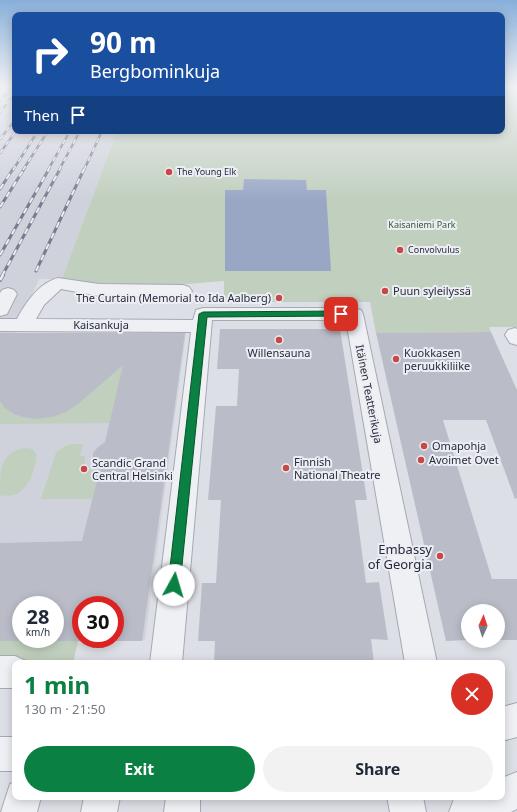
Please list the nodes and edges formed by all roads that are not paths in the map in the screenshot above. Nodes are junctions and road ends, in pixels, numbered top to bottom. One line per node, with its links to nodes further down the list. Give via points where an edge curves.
1 (182, 294): 2 (street); 4 (street); 6 (street, via 99,290 58,283 41,295)
2 (156, 306)
3 (354, 314): 4 (street, Kaisankuja); 8 (street, Itäinen Teatterikuja)
4 (195, 322): 6 (street, Kaisankuja); 7 (street)
5 (0, 325): 6 (street, Kaisankuja)
6 (24, 325)
7 (166, 660)
8 (420, 660)
9 (0, 672): 10 (street)
10 (12, 672)
11 (517, 720): 12 (street)
12 (505, 723)
13 (0, 754): 14 (street)
14 (12, 754)
15 (517, 790): 16 (street)
16 (505, 796)
17 (22, 800): 21 (street)
18 (101, 800): 22 (street)
19 (406, 800): 23 (street)
20 (497, 800): 24 (street)
21 (19, 812)
22 (99, 812)
23 (408, 812)
24 (467, 812)

